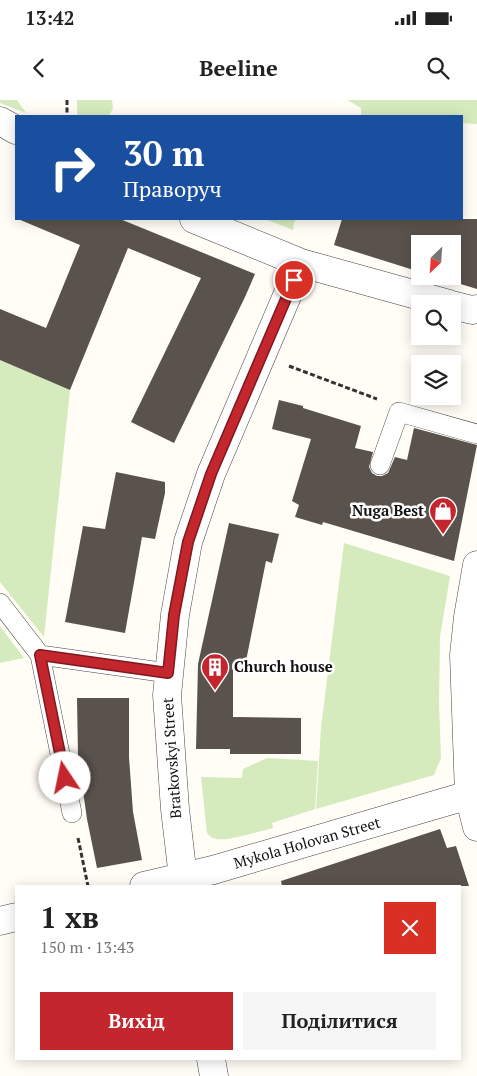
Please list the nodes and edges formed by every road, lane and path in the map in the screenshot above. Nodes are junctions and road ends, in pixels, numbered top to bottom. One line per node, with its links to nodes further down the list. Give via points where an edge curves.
1 (67, 100): 2 (path)
2 (67, 115)
3 (0, 121): 4 (street)
4 (15, 129)
5 (196, 220): 6 (street)
6 (301, 263): 7 (street); 10 (street, Bratkovskyi Street)
7 (418, 295)
8 (461, 307): 9 (street)
9 (477, 309)
10 (258, 364): 11 (path, via 284,364 382,400); 17 (street, Bratkovskyi Street, via 211,474 188,542 174,615)
11 (399, 412): 12 (lane); 13 (lane)
12 (477, 434)
13 (380, 465)
14 (477, 565): 18 (street, via 464,655)
15 (0, 603): 16 (lane)
16 (40, 655): 17 (lane); 19 (lane)
17 (168, 673): 21 (street, Bratkovskyi Street, via 175,810)
18 (468, 795): 20 (street); 21 (street, Mykola Holovan Street, via 213,870)
19 (72, 813): 22 (path)
20 (477, 827)
21 (183, 882): 23 (street, Mykola Holovan Street)
22 (88, 885)
23 (154, 885)
24 (15, 917): 25 (street)
25 (0, 921)
26 (211, 1060): 27 (street)
27 (214, 1076)

